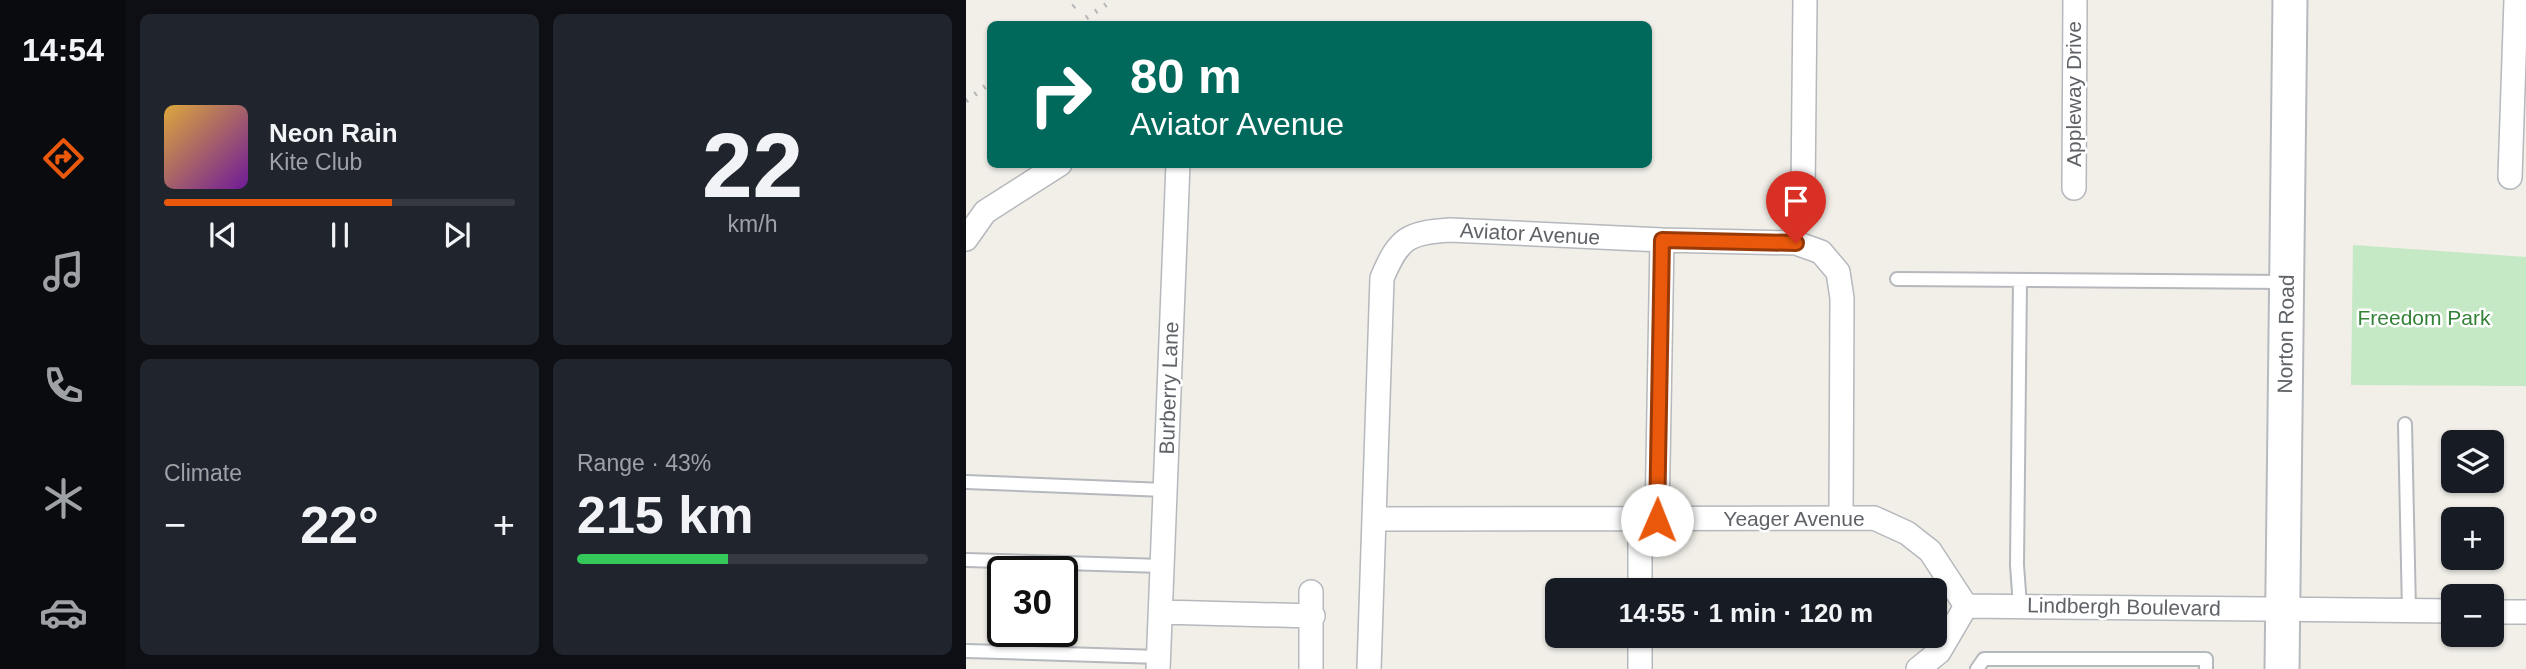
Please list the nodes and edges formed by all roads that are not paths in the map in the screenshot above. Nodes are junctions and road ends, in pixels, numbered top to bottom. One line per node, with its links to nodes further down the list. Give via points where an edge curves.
1 (1805, 0): 9 (street)
2 (2075, 0): 8 (street, Appleway Drive)
3 (2290, 0): 14 (main road, Norton Road)
4 (2516, 0): 7 (street)
5 (1054, 168): 10 (street, via 985,212)
6 (1178, 168): 17 (street, Burberry Lane)
7 (2510, 177)
8 (2074, 188)
9 (1803, 191)
10 (966, 239)
11 (1662, 240): 18 (street, Aviator Avenue, via 1796,243 1821,252 1838,272 1842,298); 19 (street, Aviator Avenue, via 1450,230 1420,232 1394,250 1382,278); 20 (street)
12 (1897, 279): 13 (lane)
13 (2020, 281): 14 (lane); 26 (lane)
14 (2287, 282): 27 (main road, Norton Road)
15 (2405, 424): 28 (lane)
16 (966, 482): 17 (lane)
17 (1165, 490): 22 (street, Burberry Lane)
18 (1841, 517): 20 (street, Yeager Avenue); 25 (street, Yeager Avenue, via 1874,518 1907,533 1930,551)
19 (1374, 519): 20 (street, Yeager Avenue); 42 (street, Aviator Avenue)
20 (1648, 520): 23 (street)
21 (966, 559): 22 (lane)
22 (1163, 566): 30 (street, Burberry Lane)
23 (1641, 578)
24 (1311, 592): 33 (street)
25 (1966, 606): 26 (street, Lindbergh Boulevard); 44 (street, via 1939,652)
26 (2020, 606): 27 (street, Lindbergh Boulevard)
27 (2283, 609): 28 (street, Lindbergh Boulevard); 46 (main road, Norton Road)
28 (2409, 611): 29 (street, Lindbergh Boulevard)
29 (2441, 611)
30 (1161, 612): 33 (street); 36 (street, Burberry Lane)
31 (2504, 612): 32 (street)
32 (2526, 612)
33 (1312, 615): 41 (street)
34 (1640, 648): 43 (street)
35 (966, 651): 36 (lane)
36 (1158, 663)
37 (1997, 664): 38 (lane); 45 (lane, via 1984,659)
38 (2036, 664): 39 (lane)
39 (2079, 664): 40 (lane)
40 (2206, 664)
41 (1311, 669)
42 (1369, 669)
43 (1640, 669)
44 (1918, 669)
45 (1977, 669)
46 (2282, 669)

